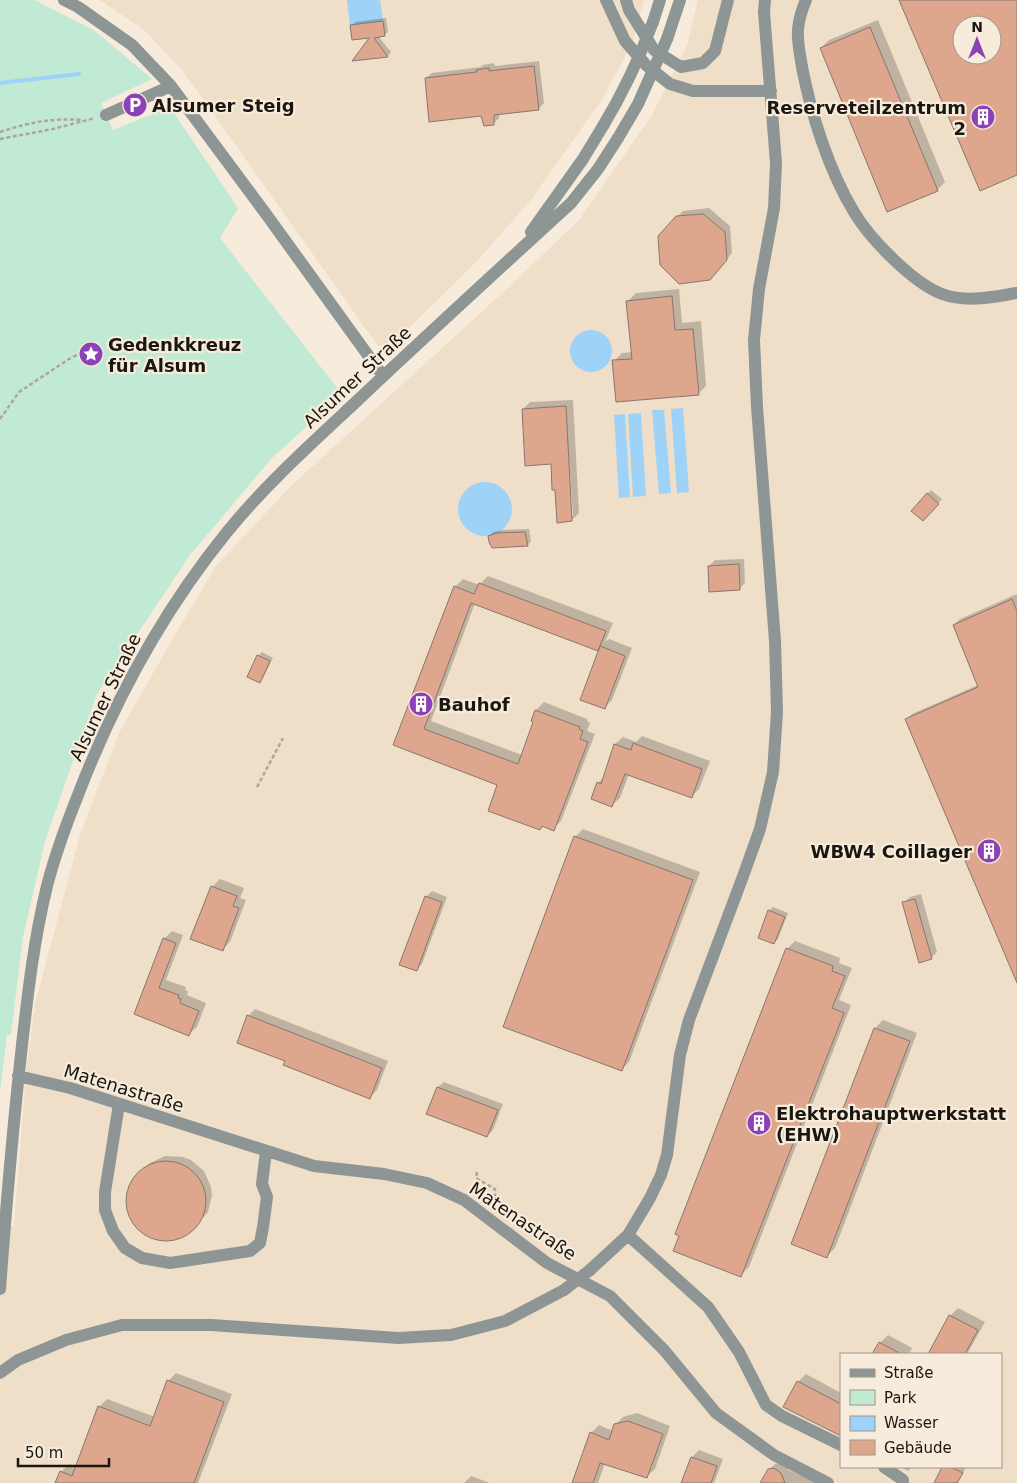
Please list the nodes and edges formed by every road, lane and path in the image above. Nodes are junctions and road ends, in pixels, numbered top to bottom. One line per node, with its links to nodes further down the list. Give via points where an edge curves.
1 (64, 0): 9 (street, via 132,45)
2 (606, 0): 10 (street, via 625,41 646,65 670,84 693,91)
3 (626, 0): 6 (street, via 654,50 681,67 704,63 715,51)
4 (660, 0): 15 (street, Alsumer Straße, bridge, via 618,102 583,160)
5 (680, 0): 15 (street, Alsumer Straße, bridge, via 667,39 638,104 598,169 571,203)
6 (728, 0)
7 (766, 0): 10 (street, via 764,12)
8 (806, 0): 16 (street, via 798,40 807,92 834,172 854,213 904,269 942,293 963,299)
9 (171, 86): 11 (street); 18 (street)
10 (771, 91): 27 (street, via 776,163 774,208 759,289 754,340 775,641 777,712 773,772 760,829 688,1020 663,1168)
11 (106, 115): 12 (path)
12 (87, 120): 13 (path, via 59,119); 14 (path)
13 (0, 132)
14 (0, 139)
15 (515, 255): 18 (street, Alsumer Straße)
16 (1017, 293)
17 (90, 348): 19 (path, via 69,358 19,392)
18 (383, 376): 22 (street, Alsumer Straße, via 290,464 227,532 189,583 130,678 96,750 60,840 35,940)
19 (0, 418)
20 (283, 738): 21 (path)
21 (258, 787)
22 (18, 1076): 23 (street, Matenastraße); 28 (street, Alsumer Straße)
23 (119, 1104): 24 (street, Matenastraße); 24 (street, via 106,1210 113,1232 125,1248 142,1258 170,1263 250,1251 260,1242 263,1227 267,1197 262,1184)
24 (266, 1151): 26 (street, Matenastraße, via 314,1166 384,1174 427,1183 464,1200)
25 (476, 1172): 26 (path, via 476,1178 495,1189)
26 (496, 1223): 32 (street, Matenastraße, via 547,1263 610,1296 664,1350 716,1413 774,1455)
27 (628, 1235): 29 (street, bridge, via 564,1290 505,1321 451,1335 398,1338 212,1325 122,1325 66,1340 18,1360); 30 (street, via 708,1307 739,1352 766,1405)
28 (0, 1289)
29 (0, 1373)
30 (840, 1445)
31 (885, 1468): 33 (street)
32 (828, 1483)
33 (903, 1483)

